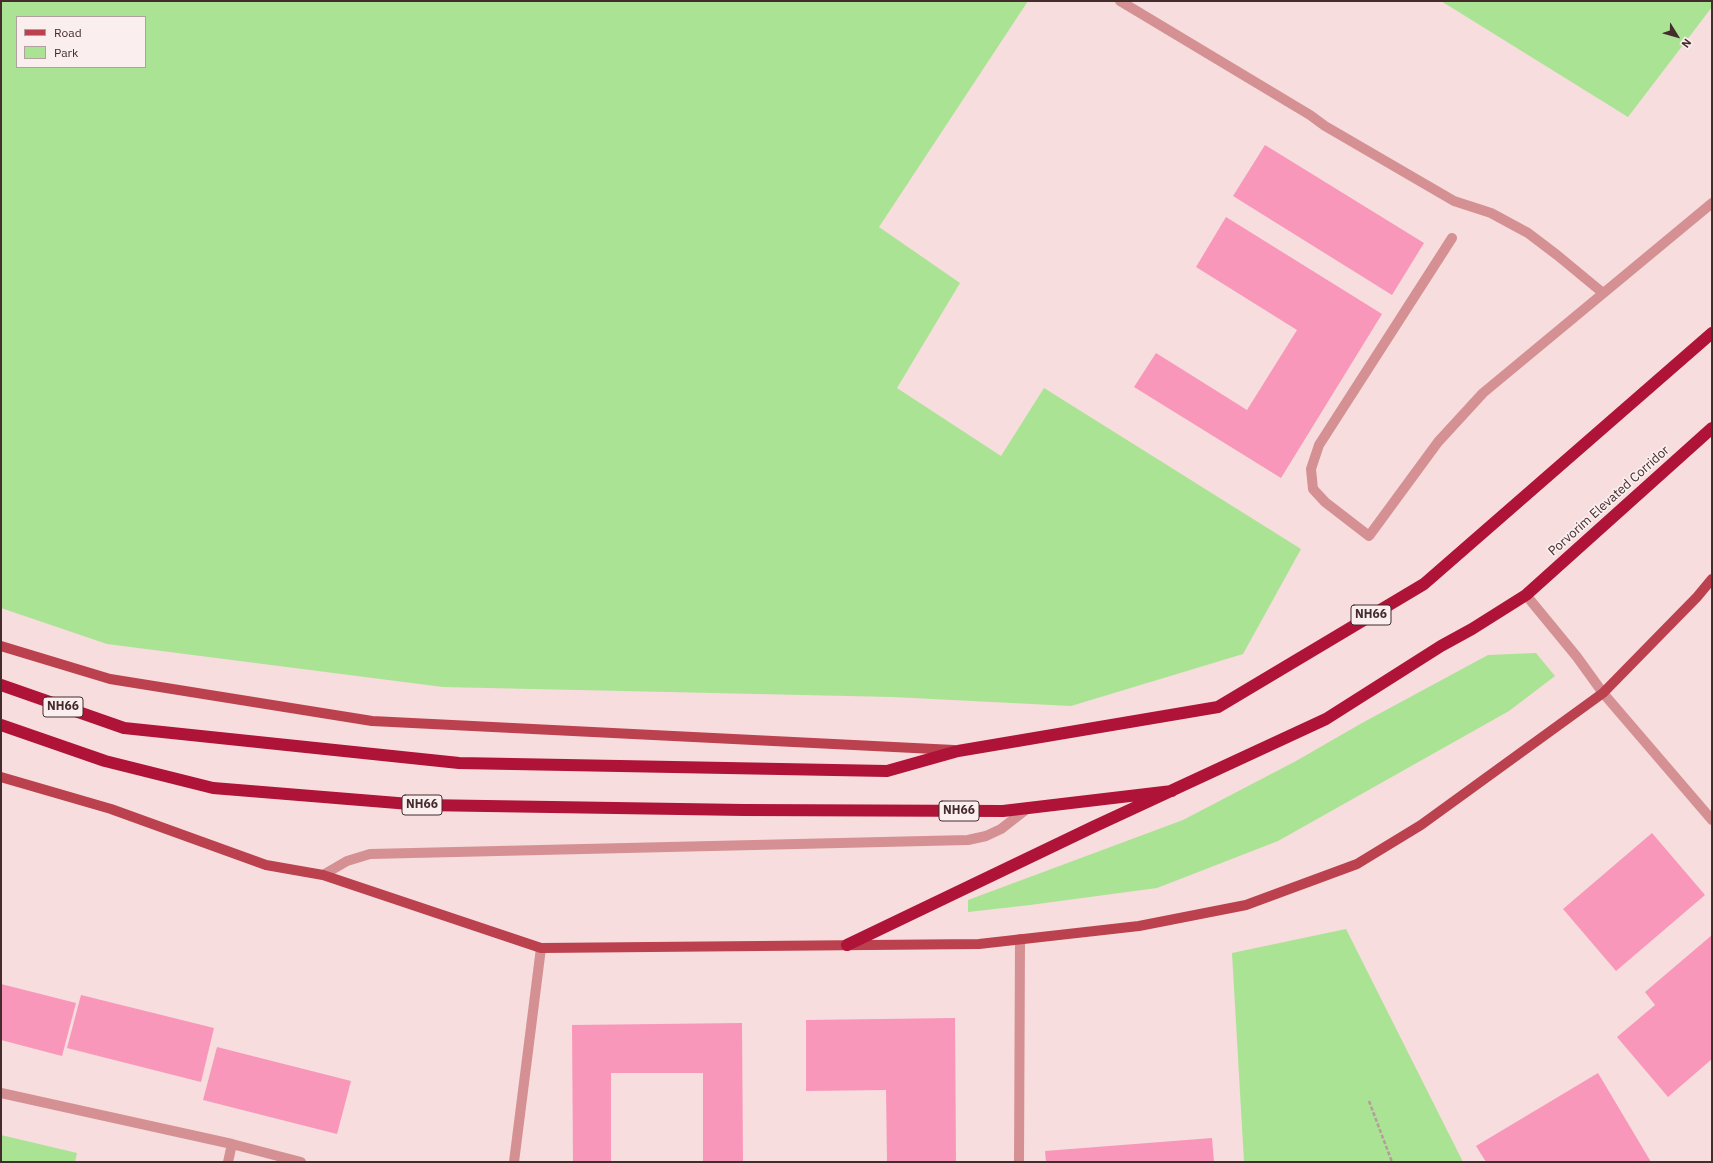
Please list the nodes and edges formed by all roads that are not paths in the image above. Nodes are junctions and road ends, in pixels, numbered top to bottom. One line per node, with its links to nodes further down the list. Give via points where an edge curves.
1 (1120, 1): 4 (street, via 1310,114 1325,126 1454,200 1490,213 1528,233)
2 (1712, 203): 4 (street)
3 (1452, 238): 4 (street, via 1319,445 1311,469 1313,489 1325,502 1369,536 1438,442 1482,393)
4 (1603, 293)
5 (1712, 333): 13 (highway, NH66, via 1424,584 1218,707)
6 (1712, 428): 8 (highway, Porvorim Elevated Corridor)
7 (1712, 579): 11 (main road)
8 (1526, 595): 11 (street); 15 (highway, NH66, via 1326,719)
9 (1, 646): 13 (main road, via 110,679 372,721)
10 (1, 685): 13 (highway, NH66, via 124,728 459,763 887,770)
11 (1603, 693): 17 (street); 19 (main road, via 1421,825 1356,864 1246,905 1139,926)
12 (1, 725): 16 (highway, NH66, via 105,761 213,788 422,805 744,810 1003,811)
13 (958, 751)
14 (1, 777): 18 (main road, via 111,809 266,865)
15 (1172, 791): 16 (highway, NH66); 20 (highway)
16 (1028, 808): 18 (street, via 1002,829 968,840 370,854 347,860)
17 (1712, 820)
18 (323, 875): 21 (main road)
19 (1020, 939): 20 (main road, via 979,944); 27 (street)
20 (847, 945): 21 (main road)
21 (541, 948): 26 (street)
22 (1, 1092): 23 (street)
23 (232, 1144): 24 (street); 25 (street)
24 (228, 1162)
25 (301, 1162)
26 (514, 1162)
27 (1019, 1162)

